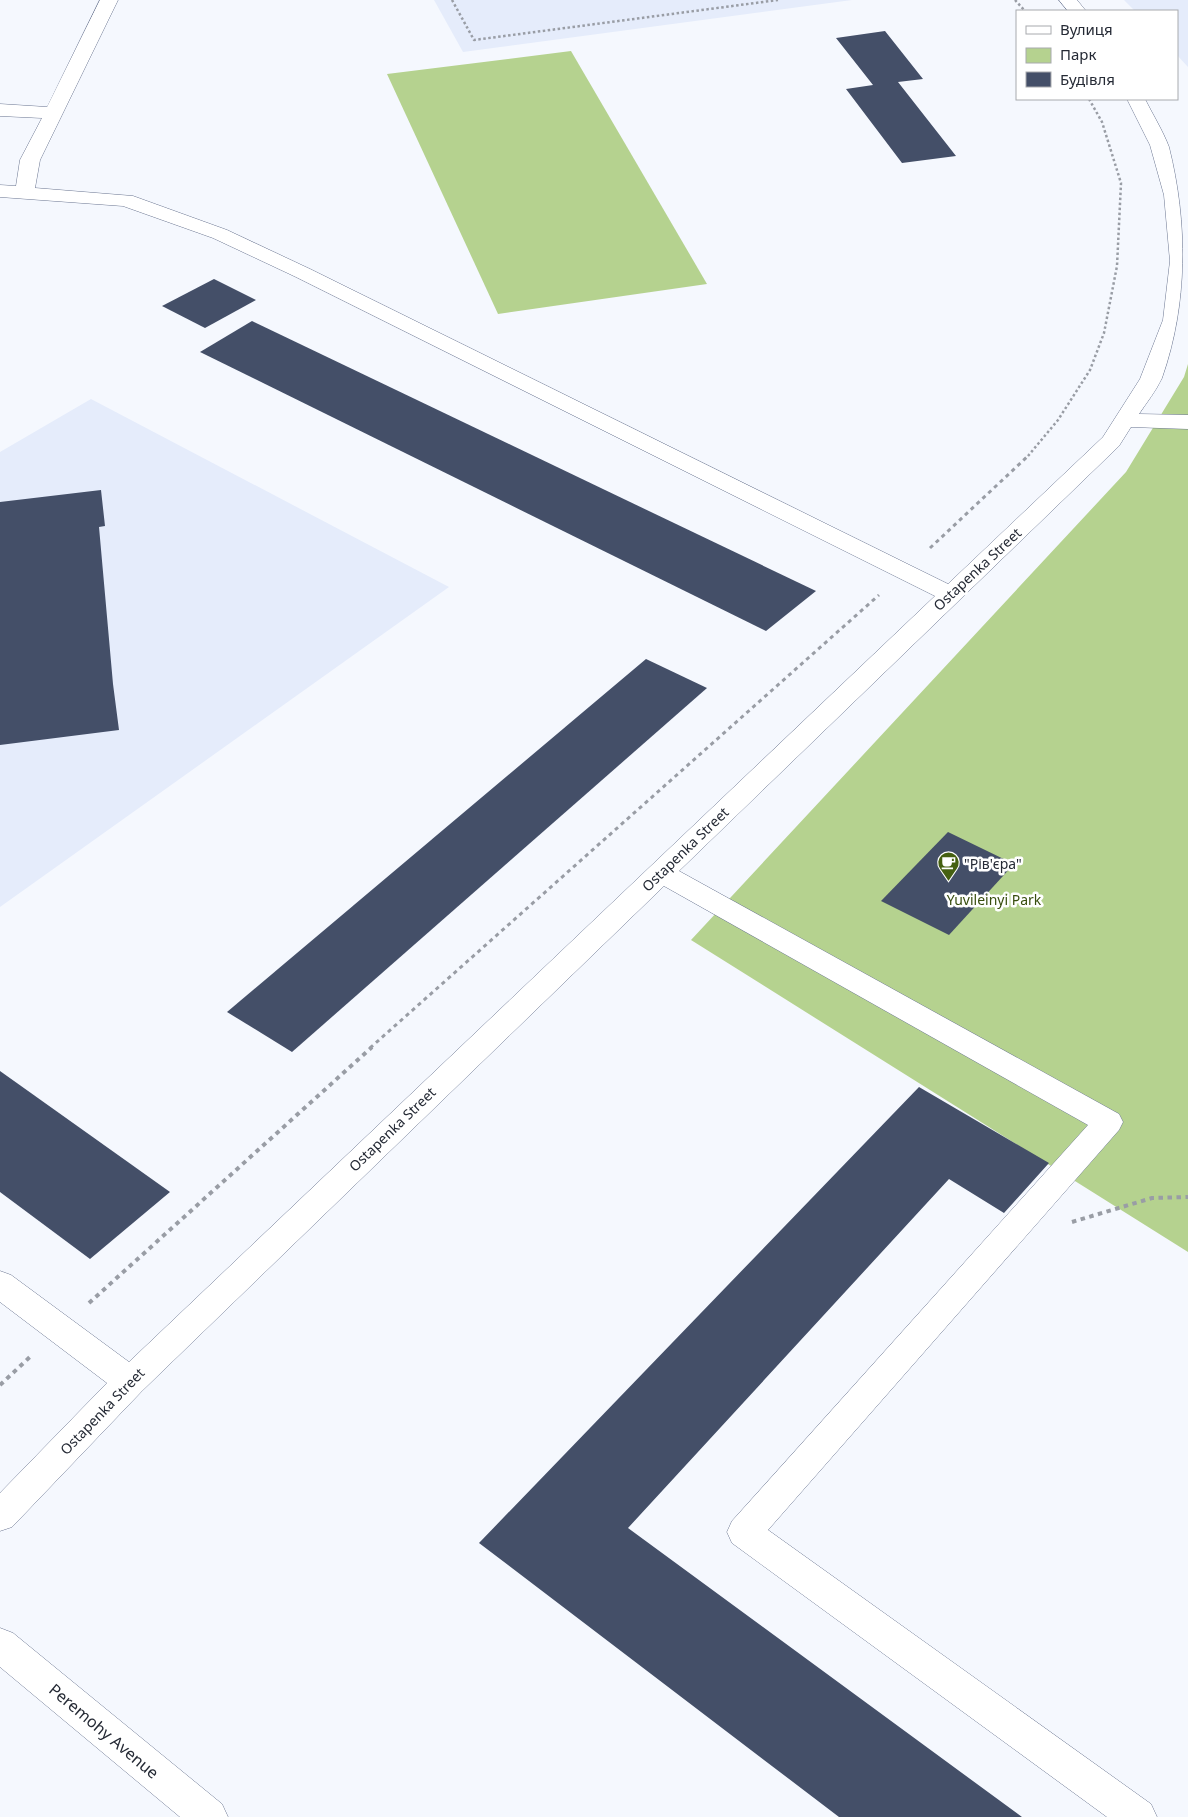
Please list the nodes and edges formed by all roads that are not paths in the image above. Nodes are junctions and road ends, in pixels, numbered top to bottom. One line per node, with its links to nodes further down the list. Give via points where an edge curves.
1 (109, 0): 6 (street)
2 (1068, 0): 3 (street)
3 (1076, 10)
4 (1136, 100): 9 (street, Ostapenka Street, via 1159,145 1174,195)
5 (0, 110): 6 (street)
6 (53, 113): 8 (street, via 30,160)
7 (0, 191): 8 (street)
8 (25, 192): 12 (street, via 126,200 220,234)
9 (1181, 303): 10 (street, Ostapenka Street, via 1151,379)
10 (1124, 420): 11 (street); 12 (street, Ostapenka Street, via 1111,441)
11 (1188, 422)
12 (950, 594): 13 (street, Ostapenka Street)
13 (660, 872): 15 (street, Ostapenka Street); 19 (street, via 1108,1122 744,1532)
14 (0, 1284): 15 (street)
15 (130, 1381): 16 (street, Ostapenka Street)
16 (0, 1516)
17 (0, 1645): 18 (street, Peremohy Avenue)
18 (209, 1817)
19 (1138, 1817)

